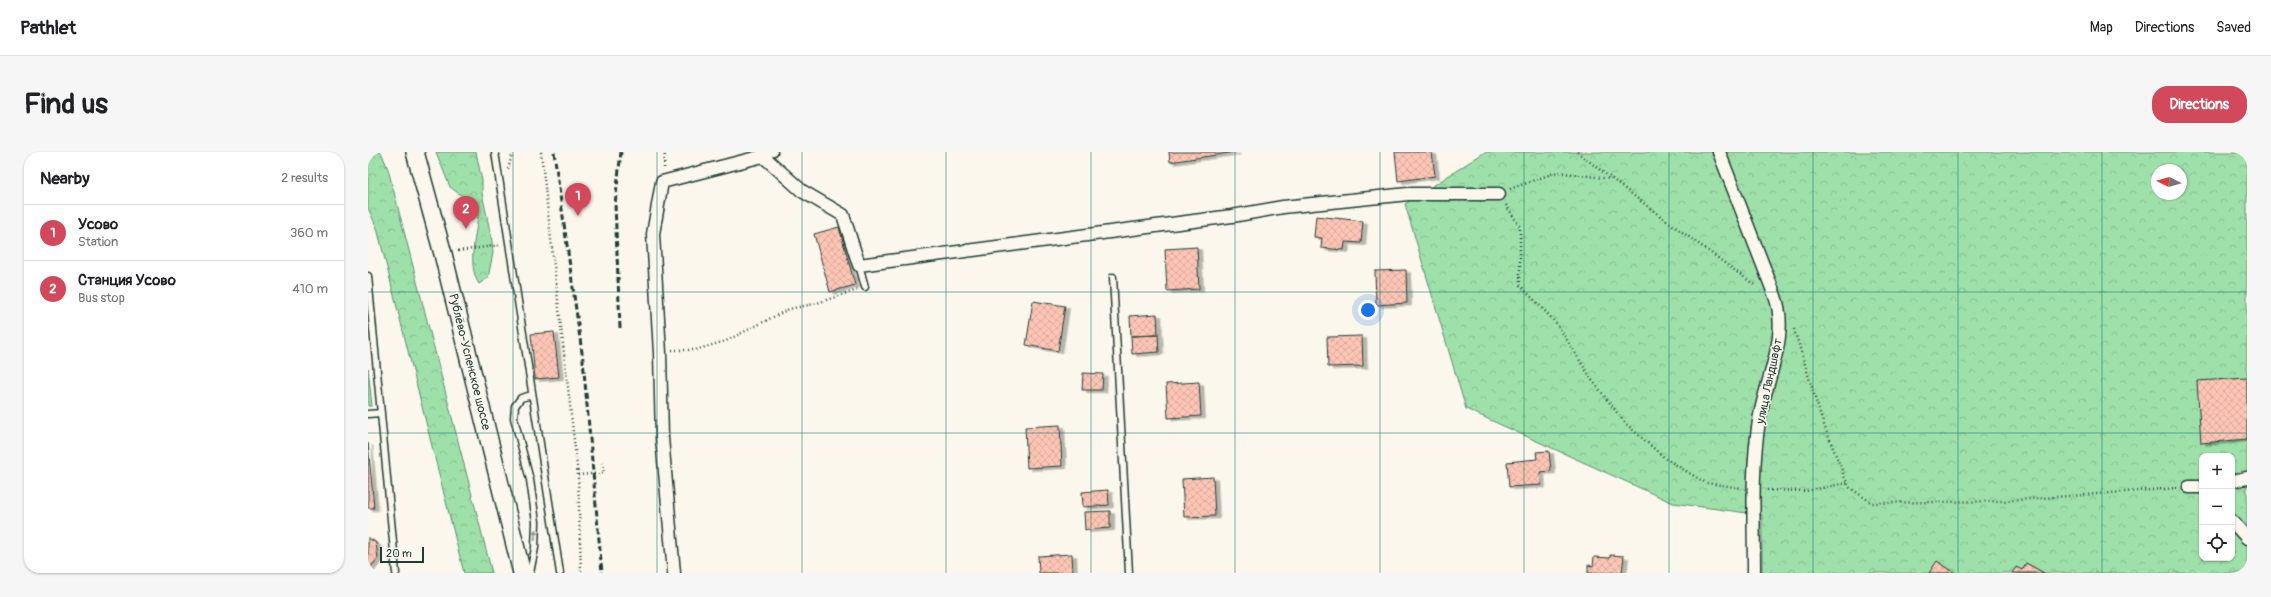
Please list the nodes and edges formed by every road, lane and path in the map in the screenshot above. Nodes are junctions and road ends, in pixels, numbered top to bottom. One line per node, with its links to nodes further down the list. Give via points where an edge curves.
1 (415, 152): 10 (main road, Рублёво-Успенское шоссе)
2 (495, 152): 9 (lane)
3 (541, 152): 22 (path)
4 (1577, 152): 7 (path)
5 (1719, 152): 15 (street, улица Ландшафт)
6 (769, 154): 11 (street, via 802,191 843,215); 17 (street, via 662,182 653,234)
7 (1612, 179): 8 (path, via 1557,172); 15 (path)
8 (1499, 194): 11 (street, via 1408,194 1284,207 1232,216); 28 (path, via 1520,227 1520,285 1557,324 1592,380 1626,424 1666,459 1706,483)
9 (509, 243): 10 (path); 18 (lane)
10 (443, 254): 32 (main road, Рублёво-Успенское шоссе)
11 (859, 264): 14 (lane)
12 (368, 276): 19 (lane)
13 (1113, 277): 37 (lane)
14 (865, 287): 17 (path, via 814,304 789,309 726,341 695,350)
15 (1776, 300): 28 (street, улица Ландшафт, via 1780,314 1777,349 1759,420)
16 (1793, 326): 25 (path, via 1822,420)
17 (660, 350): 36 (street, via 662,438)
18 (532, 395): 33 (lane, one-way to 18, via 535,548 536,522 530,480 514,418 515,406 521,398); 34 (lane)
19 (381, 413): 20 (lane); 31 (lane)
20 (368, 414)
21 (602, 462): 22 (path, via 604,473)
22 (578, 475): 35 (path)
23 (2247, 478): 24 (street)
24 (2235, 480)
25 (1847, 483): 26 (path, via 1872,503 2002,501); 28 (path, via 1806,491)
26 (2189, 487): 27 (street)
27 (2199, 487)
28 (1753, 490): 38 (street, улица Ландшафт)
29 (2235, 524): 30 (street)
30 (2247, 538)
31 (396, 573)
32 (522, 573)
33 (530, 573)
34 (560, 573)
35 (581, 573)
36 (674, 573)
37 (1129, 573)
38 (1754, 573)

